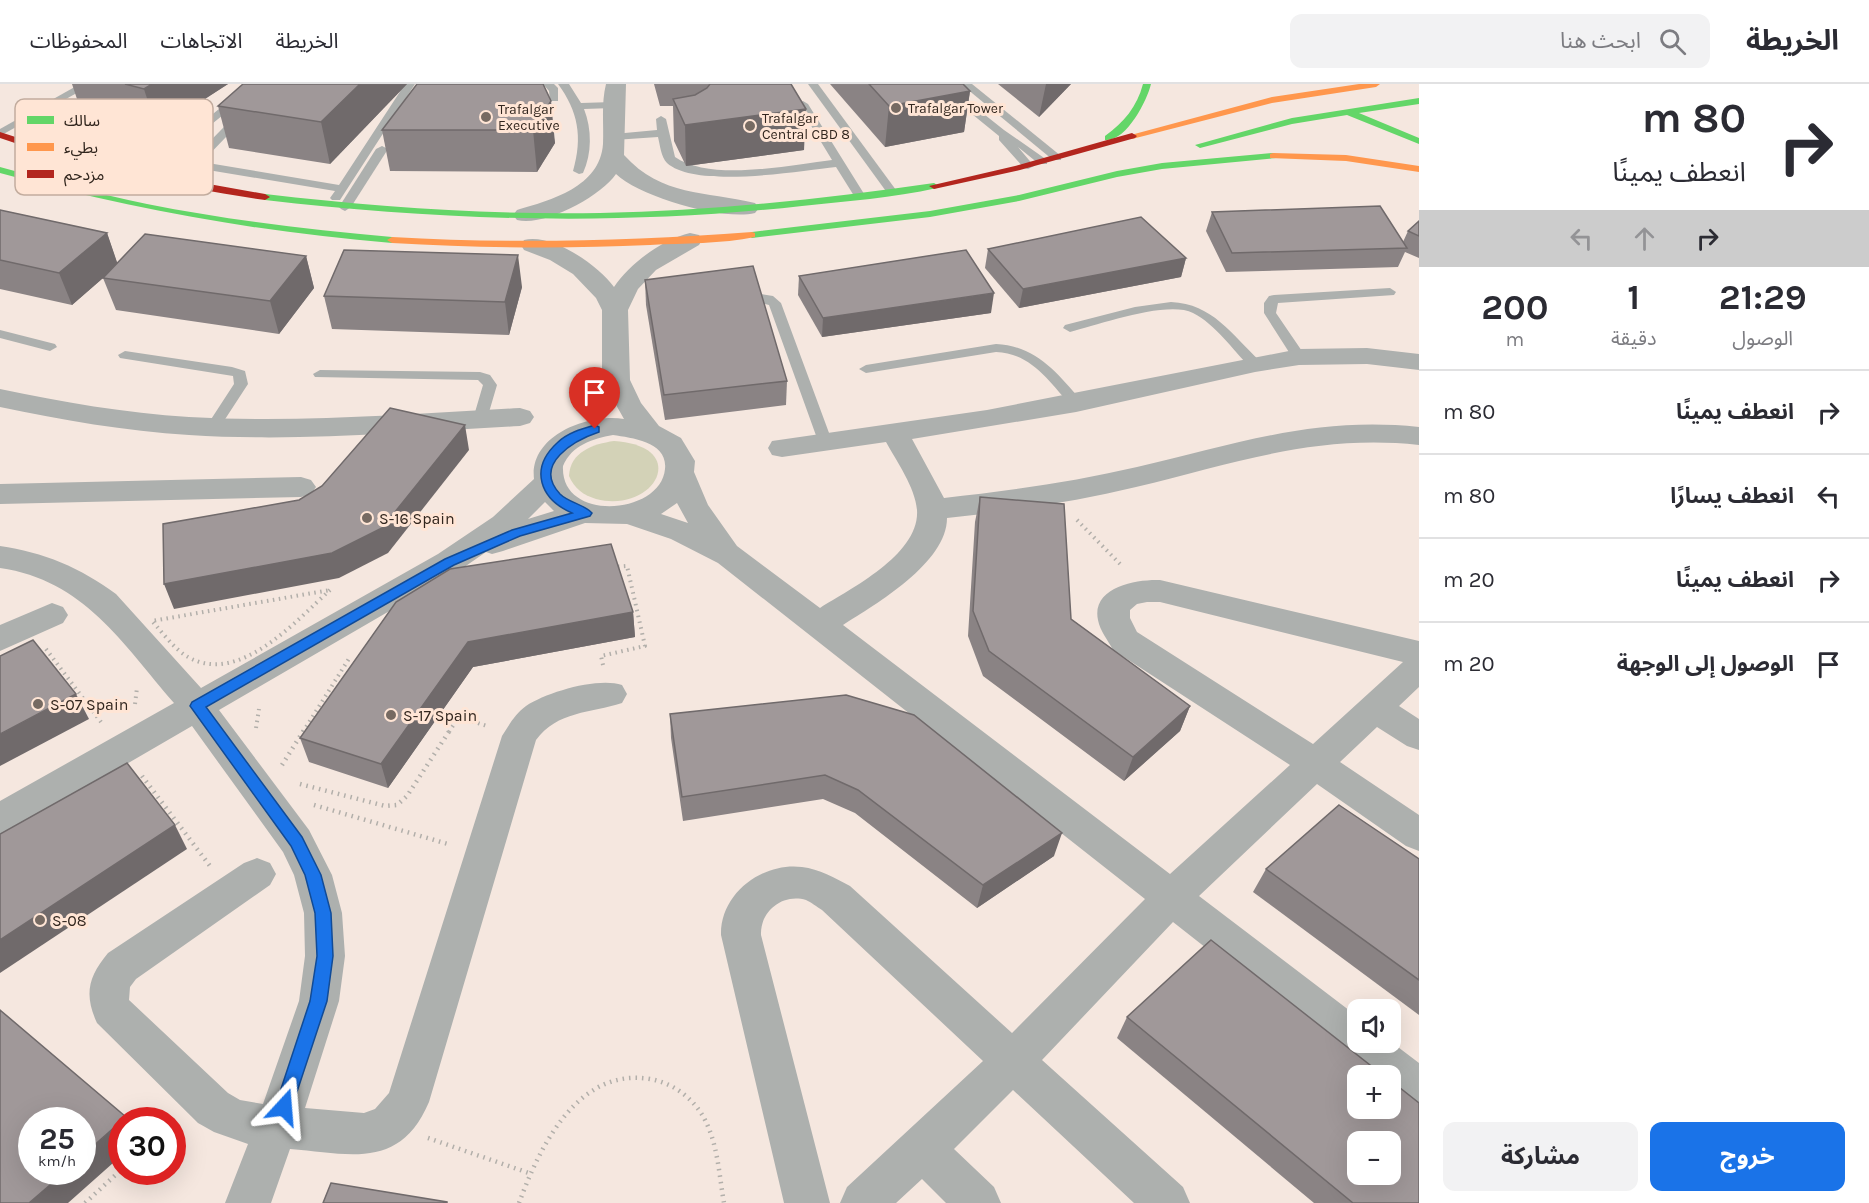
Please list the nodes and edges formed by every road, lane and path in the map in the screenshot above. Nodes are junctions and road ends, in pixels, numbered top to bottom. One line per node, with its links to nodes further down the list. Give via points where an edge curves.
1 (273, 84): 31 (lane)
2 (410, 84): 45 (lane)
3 (548, 84): 16 (lane, via 554,90)
4 (563, 84): 19 (lane)
5 (813, 84): 46 (lane)
6 (940, 84): 25 (lane)
7 (966, 84): 34 (lane)
8 (1147, 84): 33 (street, via 1136,114)
9 (1279, 84): 13 (street)
10 (1368, 84): 13 (street); 17 (street)
11 (86, 85): 14 (lane)
12 (103, 89): 15 (lane)
13 (1305, 94): 20 (street); 33 (street, via 1205,114)
14 (61, 99)
15 (87, 99)
16 (554, 99)
17 (1416, 103): 20 (street)
18 (614, 110): 19 (lane); 26 (lane); 51 (street, via 632,177 683,198); 52 (street, via 598,180 566,201)
19 (579, 111): 41 (lane, via 586,143)
20 (1346, 111): 30 (street); 42 (street, via 1209,142)
21 (661, 119): 26 (lane)
22 (15, 125): 27 (lane)
23 (213, 125): 24 (lane, via 231,112)
24 (213, 129)
25 (1000, 132): 35 (lane); 37 (lane)
26 (664, 133): 36 (lane, via 671,160 705,173)
27 (0, 134): 29 (street)
28 (818, 139): 36 (lane, via 798,103)
29 (15, 140)
30 (1419, 141)
31 (213, 144)
32 (382, 149): 50 (lane)
33 (1091, 149): 34 (street)
34 (1057, 158): 35 (street)
35 (1042, 162): 37 (street)
36 (840, 163): 48 (lane)
37 (1028, 166): 46 (street)
38 (213, 167): 45 (lane)
39 (1419, 169): 42 (street, via 1344,157 1273,155 1210,159)
40 (0, 170): 43 (street)
41 (579, 171)
42 (1123, 172): 53 (street, via 1011,200 909,217)
43 (15, 174)
44 (213, 189): 49 (street)
45 (342, 189): 49 (lane)
46 (892, 192): 48 (street)
47 (91, 195): 54 (street, via 248,225 370,239)
48 (860, 197): 51 (street)
49 (331, 206): 50 (street)
50 (345, 207): 52 (street)
51 (747, 208): 52 (street)
52 (525, 215)
53 (690, 240): 54 (street); 57 (street, via 647,265 627,286)
54 (533, 245): 57 (street, via 587,271)
55 (1390, 292): 62 (lane, via 1274,299 1270,313)
56 (754, 297): 77 (lane, via 775,303)
57 (615, 310): 67 (street)
58 (1070, 328): 64 (lane, via 1165,305 1182,305 1198,310)
59 (0, 334): 60 (lane)
60 (50, 348)
61 (125, 355): 72 (lane, via 240,374 241,384)
62 (1299, 357): 63 (street, via 1367,356); 64 (street)
63 (1419, 362)
64 (1255, 364): 69 (street)
65 (866, 369): 69 (lane, via 1016,348 1033,357)
66 (320, 374): 71 (lane, via 480,376 490,385)
67 (616, 380): 73 (street); 75 (street, via 600,408)
68 (1, 399): 72 (street, via 113,417)
69 (1076, 403): 74 (street)
70 (520, 417): 71 (street)
71 (480, 419): 72 (street, via 281,428)
72 (213, 427)
73 (649, 432): 75 (street, via 613,426); 79 (street, via 676,449)
74 (895, 433): 77 (street); 84 (street)
75 (577, 435): 80 (street, via 552,456 546,469)
76 (1419, 436): 83 (street, via 1363,432 1325,435)
77 (825, 441): 78 (street)
78 (782, 448)
79 (682, 475): 86 (street, via 666,500); 87 (street, via 698,516)
80 (547, 483): 85 (street, via 561,501); 89 (street, via 504,524)
81 (301, 487): 82 (street)
82 (0, 494)
83 (1052, 494): 84 (street); 92 (path)
84 (932, 509): 94 (street, via 932,525 915,554 886,580)
85 (585, 513): 86 (street); 89 (street, via 516,533)
86 (631, 515): 87 (street, via 682,532)
87 (729, 555): 94 (street)
88 (0, 556): 101 (street, via 50,569 89,589)
89 (449, 562): 101 (street)
90 (605, 568): 99 (path, via 627,566 645,646 601,656)
91 (330, 590): 91 (path, via 263,602 152,621 188,657 210,664 238,661 265,648)
92 (1146, 590): 97 (street); 107 (street, via 1117,602 1112,614 1114,628 1125,641)
93 (52, 615): 95 (street)
94 (819, 624): 114 (street)
95 (0, 639)
96 (354, 651): 108 (path)
97 (1419, 653)
98 (1419, 667): 102 (street)
99 (610, 694): 104 (street, via 553,706 533,718)
100 (261, 704): 103 (path, via 256,715)
101 (197, 706): 108 (street); 110 (street)
102 (1375, 708): 105 (street); 107 (street)
103 (259, 734)
104 (520, 736): 109 (path, via 465,719 456,722 407,796 397,804 385,806 293,783); 112 (street)
105 (1419, 736)
106 (276, 757): 108 (path)
107 (1316, 764): 111 (street); 114 (street)
108 (275, 776): 112 (path); 120 (street, via 296,841 313,875 323,913 325,956 319,1001)
109 (298, 789)
110 (0, 819)
111 (1419, 835)
112 (483, 854): 119 (street, via 408,1102)
113 (257, 874): 120 (street, via 122,966 108,989 108,1000 111,1010 213,1108 242,1123)
114 (1172, 897): 115 (street); 117 (street)
115 (1347, 1033)
116 (1372, 1053): 118 (street)
117 (1012, 1062): 121 (street); 128 (street, via 836,898 818,887 797,883 777,885 759,894 746,909 741,927 743,946); 131 (street)
118 (1419, 1089)
119 (391, 1125): 120 (street, via 364,1134); 122 (path)
120 (277, 1126): 125 (street)
121 (923, 1149): 129 (street); 130 (street)
122 (529, 1173): 126 (path); 127 (path, via 553,1130 586,1096 605,1083 628,1077 652,1078 674,1086 692,1101 705,1120)
123 (108, 1182): 124 (path)
124 (86, 1203)
125 (248, 1203)
126 (519, 1203)
127 (724, 1203)
128 (807, 1203)
129 (863, 1203)
130 (978, 1203)
131 (1167, 1203)

